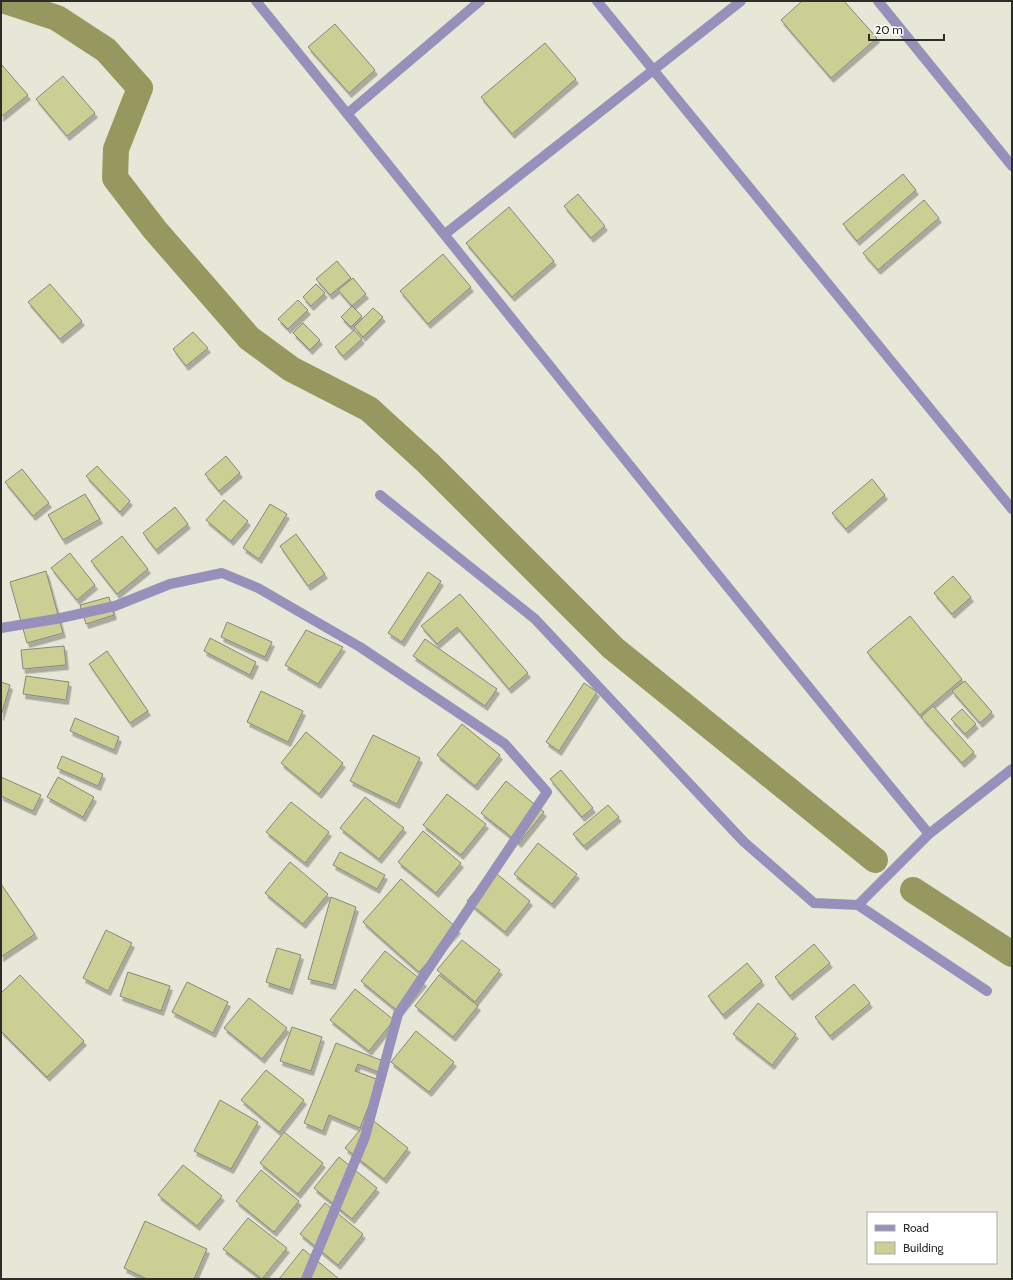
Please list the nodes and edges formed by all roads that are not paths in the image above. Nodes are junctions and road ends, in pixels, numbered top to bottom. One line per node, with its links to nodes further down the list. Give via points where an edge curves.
1 (256, 1): 7 (street)
2 (480, 1): 7 (street)
3 (597, 1): 6 (street)
4 (741, 1): 6 (street)
5 (878, 1): 8 (street)
6 (654, 71): 9 (street); 11 (street)
7 (348, 114): 9 (street)
8 (1012, 166)
9 (445, 234): 14 (street, via 785,660)
10 (380, 495): 15 (street, via 534,619 744,842 814,903)
11 (1012, 509)
12 (1, 628): 17 (street, via 115,606 170,584 222,573 258,588 360,647 505,744 547,792 398,1014 365,1137)
13 (1012, 769): 14 (street)
14 (929, 834): 15 (street)
15 (858, 905): 16 (street)
16 (987, 992)
17 (306, 1279)

